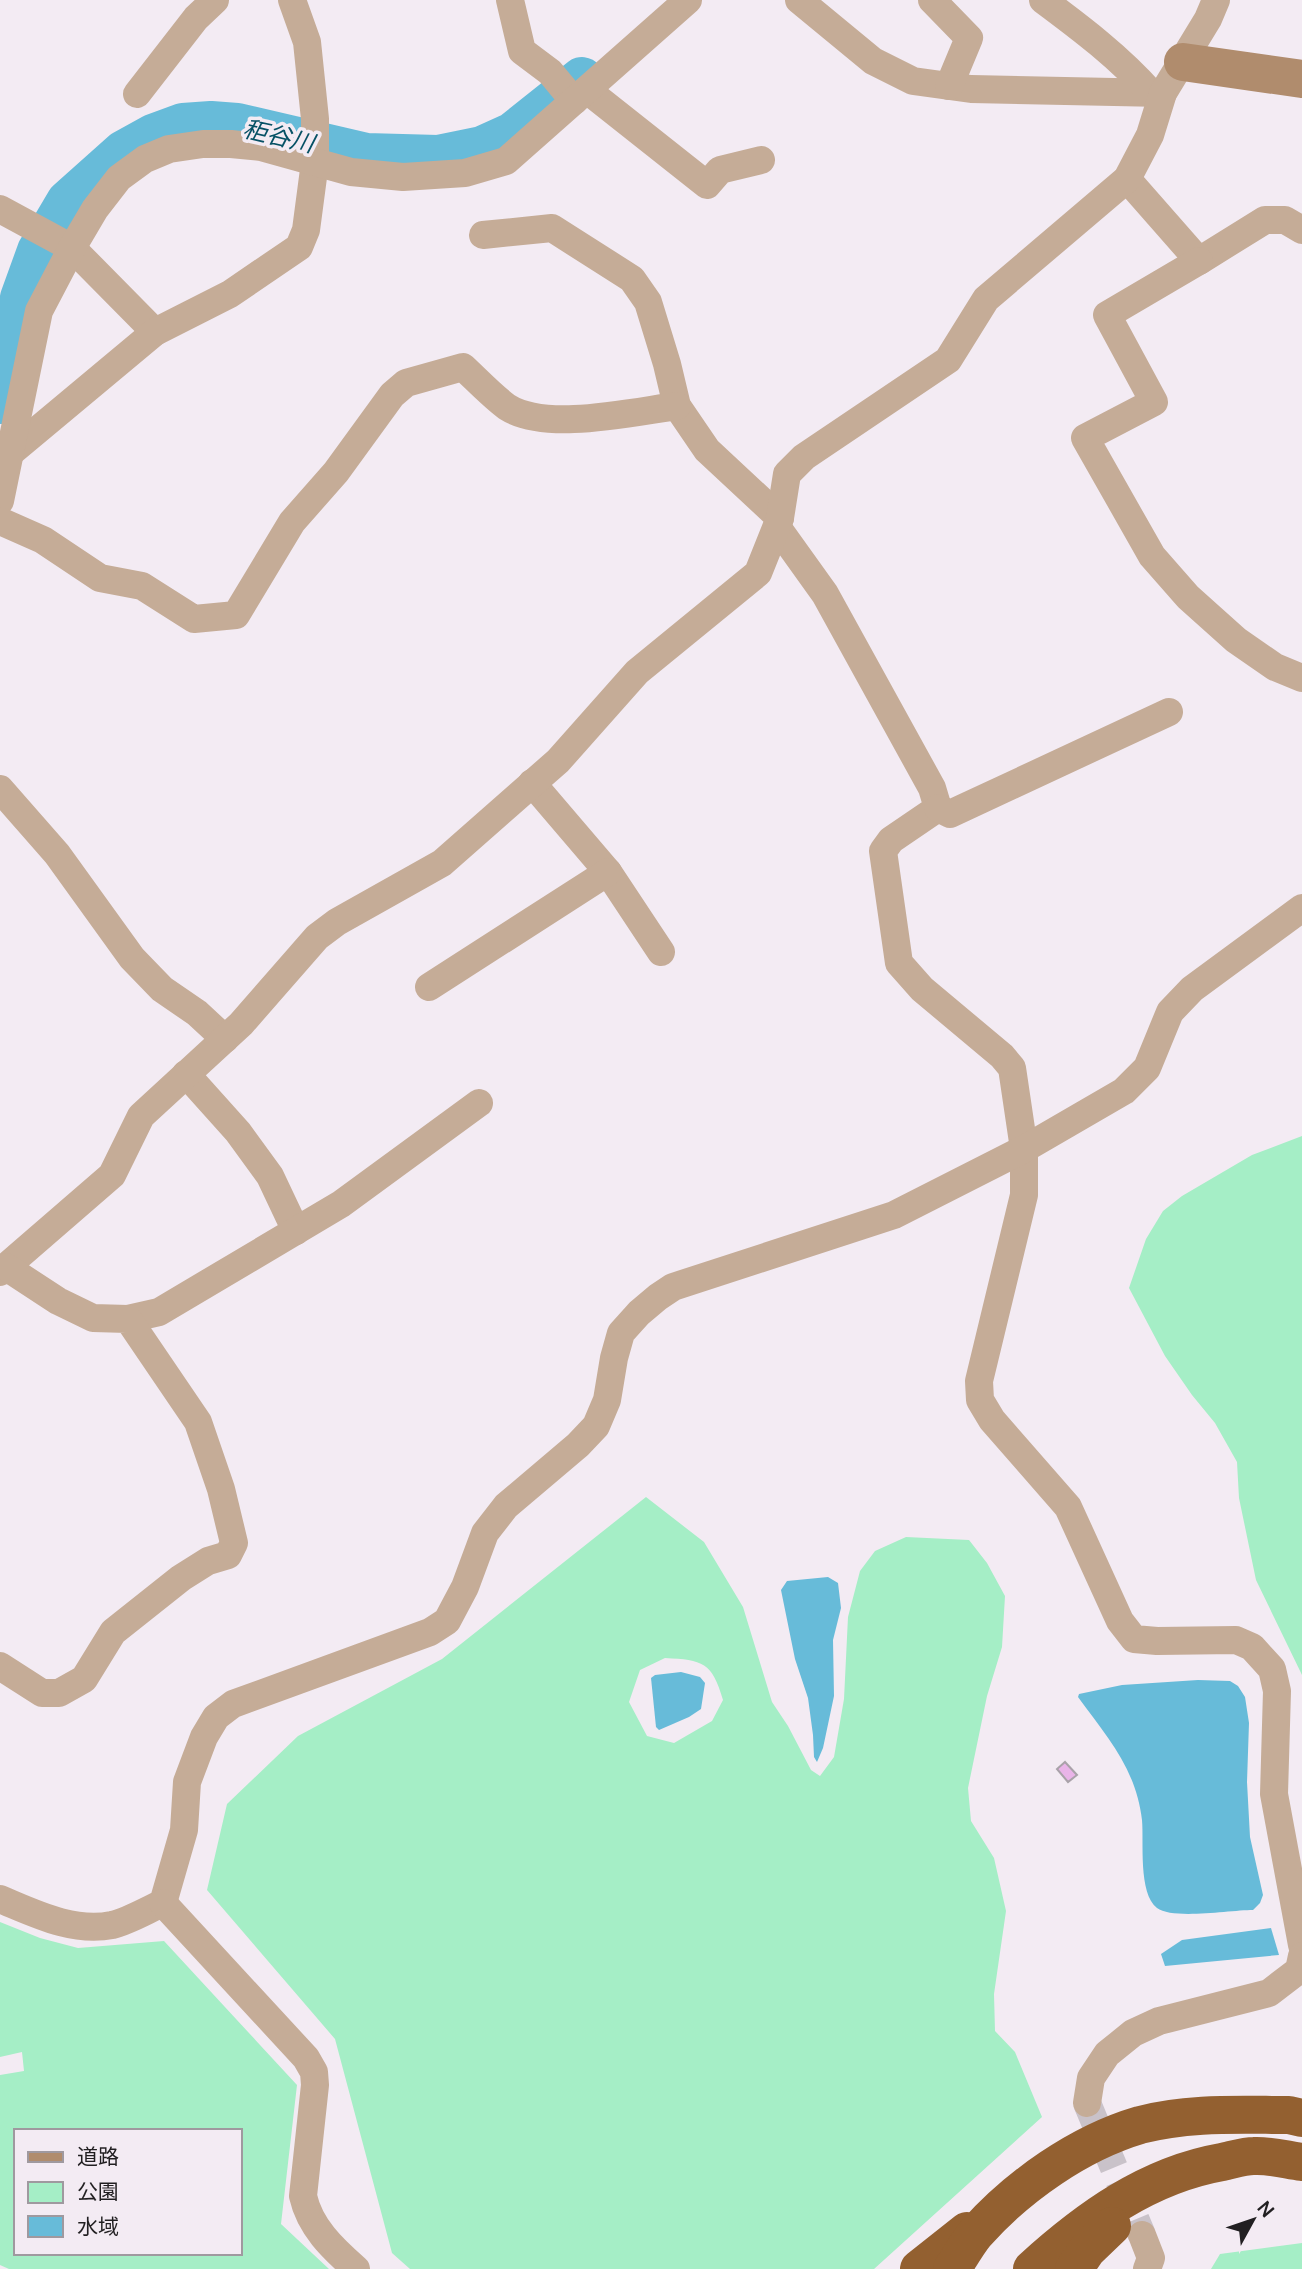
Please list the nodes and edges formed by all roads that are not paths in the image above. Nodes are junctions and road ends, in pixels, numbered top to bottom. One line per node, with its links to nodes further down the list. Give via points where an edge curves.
1 (215, 0): 12 (street)
2 (292, 0): 14 (street, via 307,42)
3 (510, 0): 13 (street, via 522,51)
4 (688, 0): 13 (street)
5 (799, 0): 11 (street, via 873,61 913,81)
6 (932, 0): 11 (street, via 969,38)
7 (1043, 0): 10 (street, via 1129,68)
8 (1216, 0): 10 (street)
9 (1302, 79): 10 (street)
10 (1166, 83): 11 (street); 16 (street, via 1150,135)
11 (950, 86)
12 (137, 94)
13 (580, 95): 14 (street, via 506,161 465,173 403,177 351,172); 15 (street, via 707,185 720,170)
14 (315, 160): 20 (street, via 231,144 169,149 119,178); 22 (street, via 306,230 299,247 230,294)
15 (761, 160)
16 (1127, 178): 21 (street); 27 (street, via 986,299 948,360 804,457 787,474)
17 (0, 209): 20 (street)
18 (1302, 230): 21 (street, via 1285,220 1265,220)
19 (483, 235): 23 (street, via 552,228 632,279 648,302)
20 (72, 248): 22 (street); 24 (street, via 39,311)
21 (1199, 261): 28 (street, via 1107,315 1154,402 1085,438 1152,556 1188,597 1236,640 1275,667)
22 (155, 332): 24 (street)
23 (677, 406): 26 (street, via 569,419 530,417 507,407 463,367 406,383 292,522 236,615 194,619 142,586 100,578 43,540); 27 (street, via 707,450)
24 (10, 453): 25 (street)
25 (0, 500)
26 (0, 521)
27 (778, 522): 30 (street, via 758,573 637,672 558,761); 32 (street, via 825,594 932,788)
28 (1302, 678)
29 (1169, 712): 32 (street, via 950,814)
30 (532, 783): 33 (street); 37 (street, via 442,863 317,937)
31 (0, 789): 37 (street, via 57,854 132,958 162,989)
32 (938, 808): 40 (street, via 898,834 883,851 899,963 1012,1068)
33 (608, 872): 35 (street); 36 (street)
34 (1302, 908): 40 (street, via 1192,989 1170,1012 1147,1068 1124,1091)
35 (661, 952)
36 (429, 987)
37 (225, 1039): 38 (street)
38 (186, 1074): 41 (street, via 239,1132 270,1176); 42 (street, via 141,1116 112,1175)
39 (479, 1103): 41 (street)
40 (1024, 1149): 46 (street, via 894,1215 673,1287 639,1313 621,1334 607,1400 596,1426 506,1506 485,1533 447,1621 430,1632 233,1703 216,1717 187,1782 184,1830); 47 (street, via 1024,1195 979,1381 981,1400 992,1420 1068,1507 1120,1621 1134,1639 1236,1640 1252,1647 1272,1669 1278,1691 1275,1794)
41 (296, 1231): 43 (street, via 159,1312)
42 (3, 1270): 43 (street, via 93,1318)
43 (128, 1319): 44 (street, via 198,1422 234,1543 228,1555 181,1578 113,1632 84,1679 59,1693 43,1693)
44 (0, 1666)
45 (0, 1899): 46 (street, via 47,1919 89,1927 113,1925)
46 (163, 1903): 55 (street, via 314,2072 303,2196 316,2228)
47 (1302, 1945)
48 (1302, 1956): 49 (street, via 1299,1970 1269,1993 1159,2021 1133,2033 1107,2054 1091,2078)
49 (1087, 2103)
50 (1302, 2118): 53 (highway, via 1205,2115 1140,2125 1077,2151)
51 (1255, 2156): 52 (highway); 58 (highway, via 1201,2165 1163,2178 1072,2233); 59 (highway, via 1170,2188 1131,2212 1087,2250)
52 (1302, 2162)
53 (1035, 2179): 56 (highway); 57 (highway, via 975,2234)
54 (1142, 2235): 60 (street, via 1151,2258)
55 (356, 2269)
56 (919, 2269)
57 (952, 2269)
58 (1032, 2269)
59 (1074, 2269)
60 (1147, 2269)

